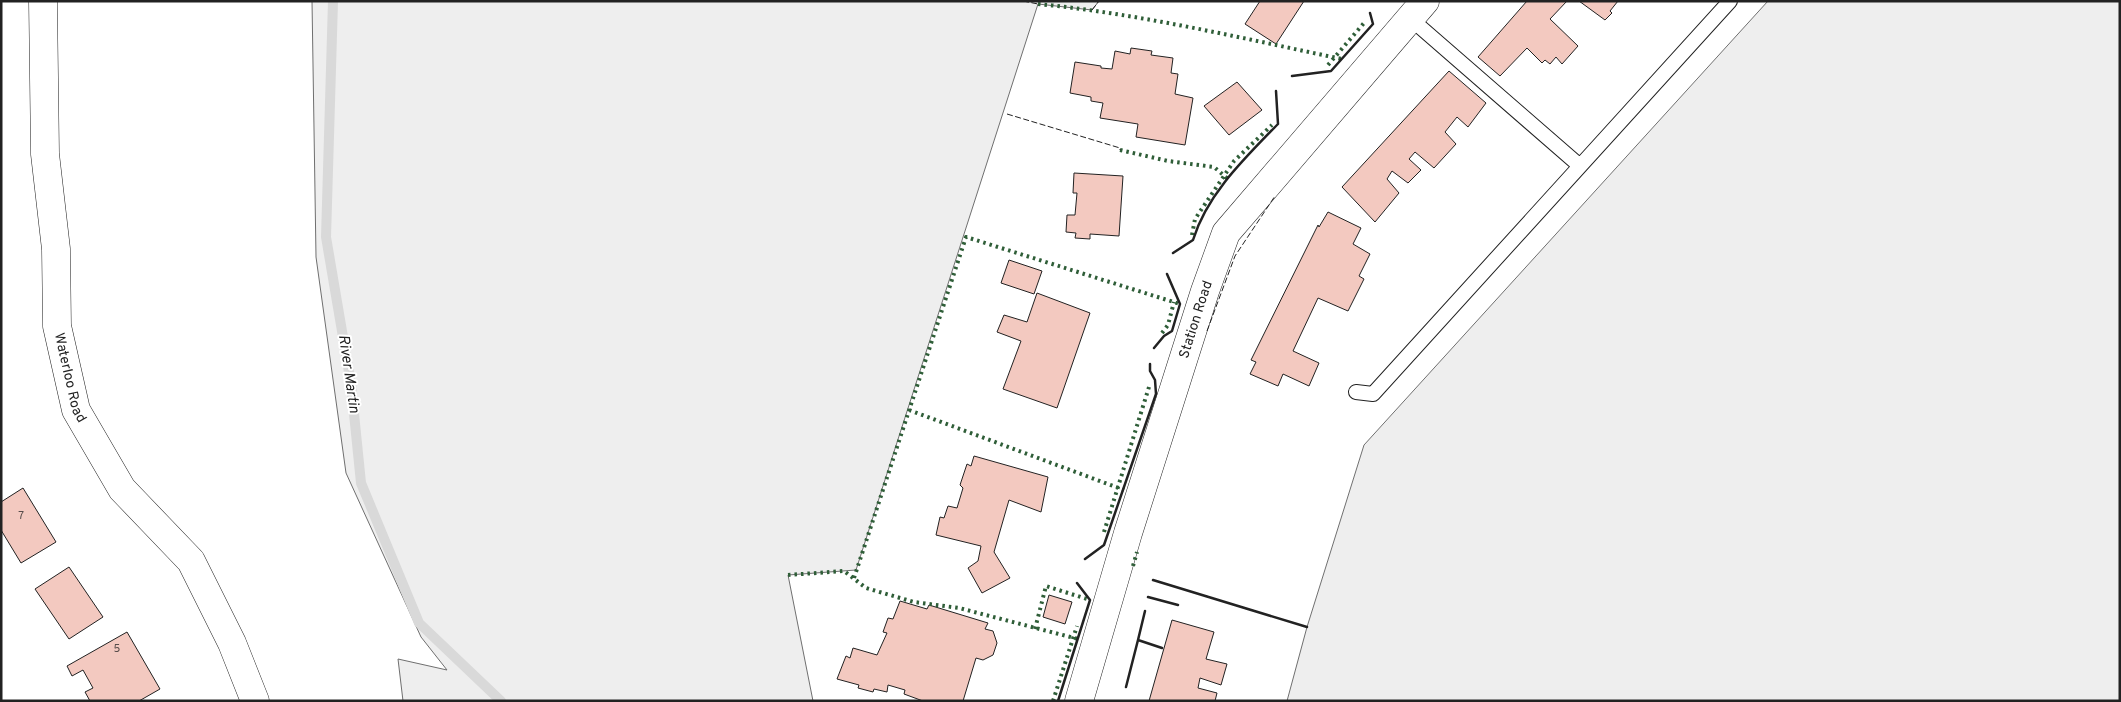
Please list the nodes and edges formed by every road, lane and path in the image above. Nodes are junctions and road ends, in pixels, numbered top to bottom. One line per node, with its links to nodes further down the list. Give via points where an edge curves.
1 (43, 1): 6 (street, Waterloo Road, via 45,154 56,249 57,326 76,410 122,489 191,561 232,643)
2 (1730, 1): 4 (lane)
3 (1418, 10): 4 (lane); 7 (street, Station Road, via 1226,233 1131,524)
4 (1580, 166): 5 (lane, via 1372,394)
5 (1356, 392)
6 (254, 701)
7 (1079, 701)

